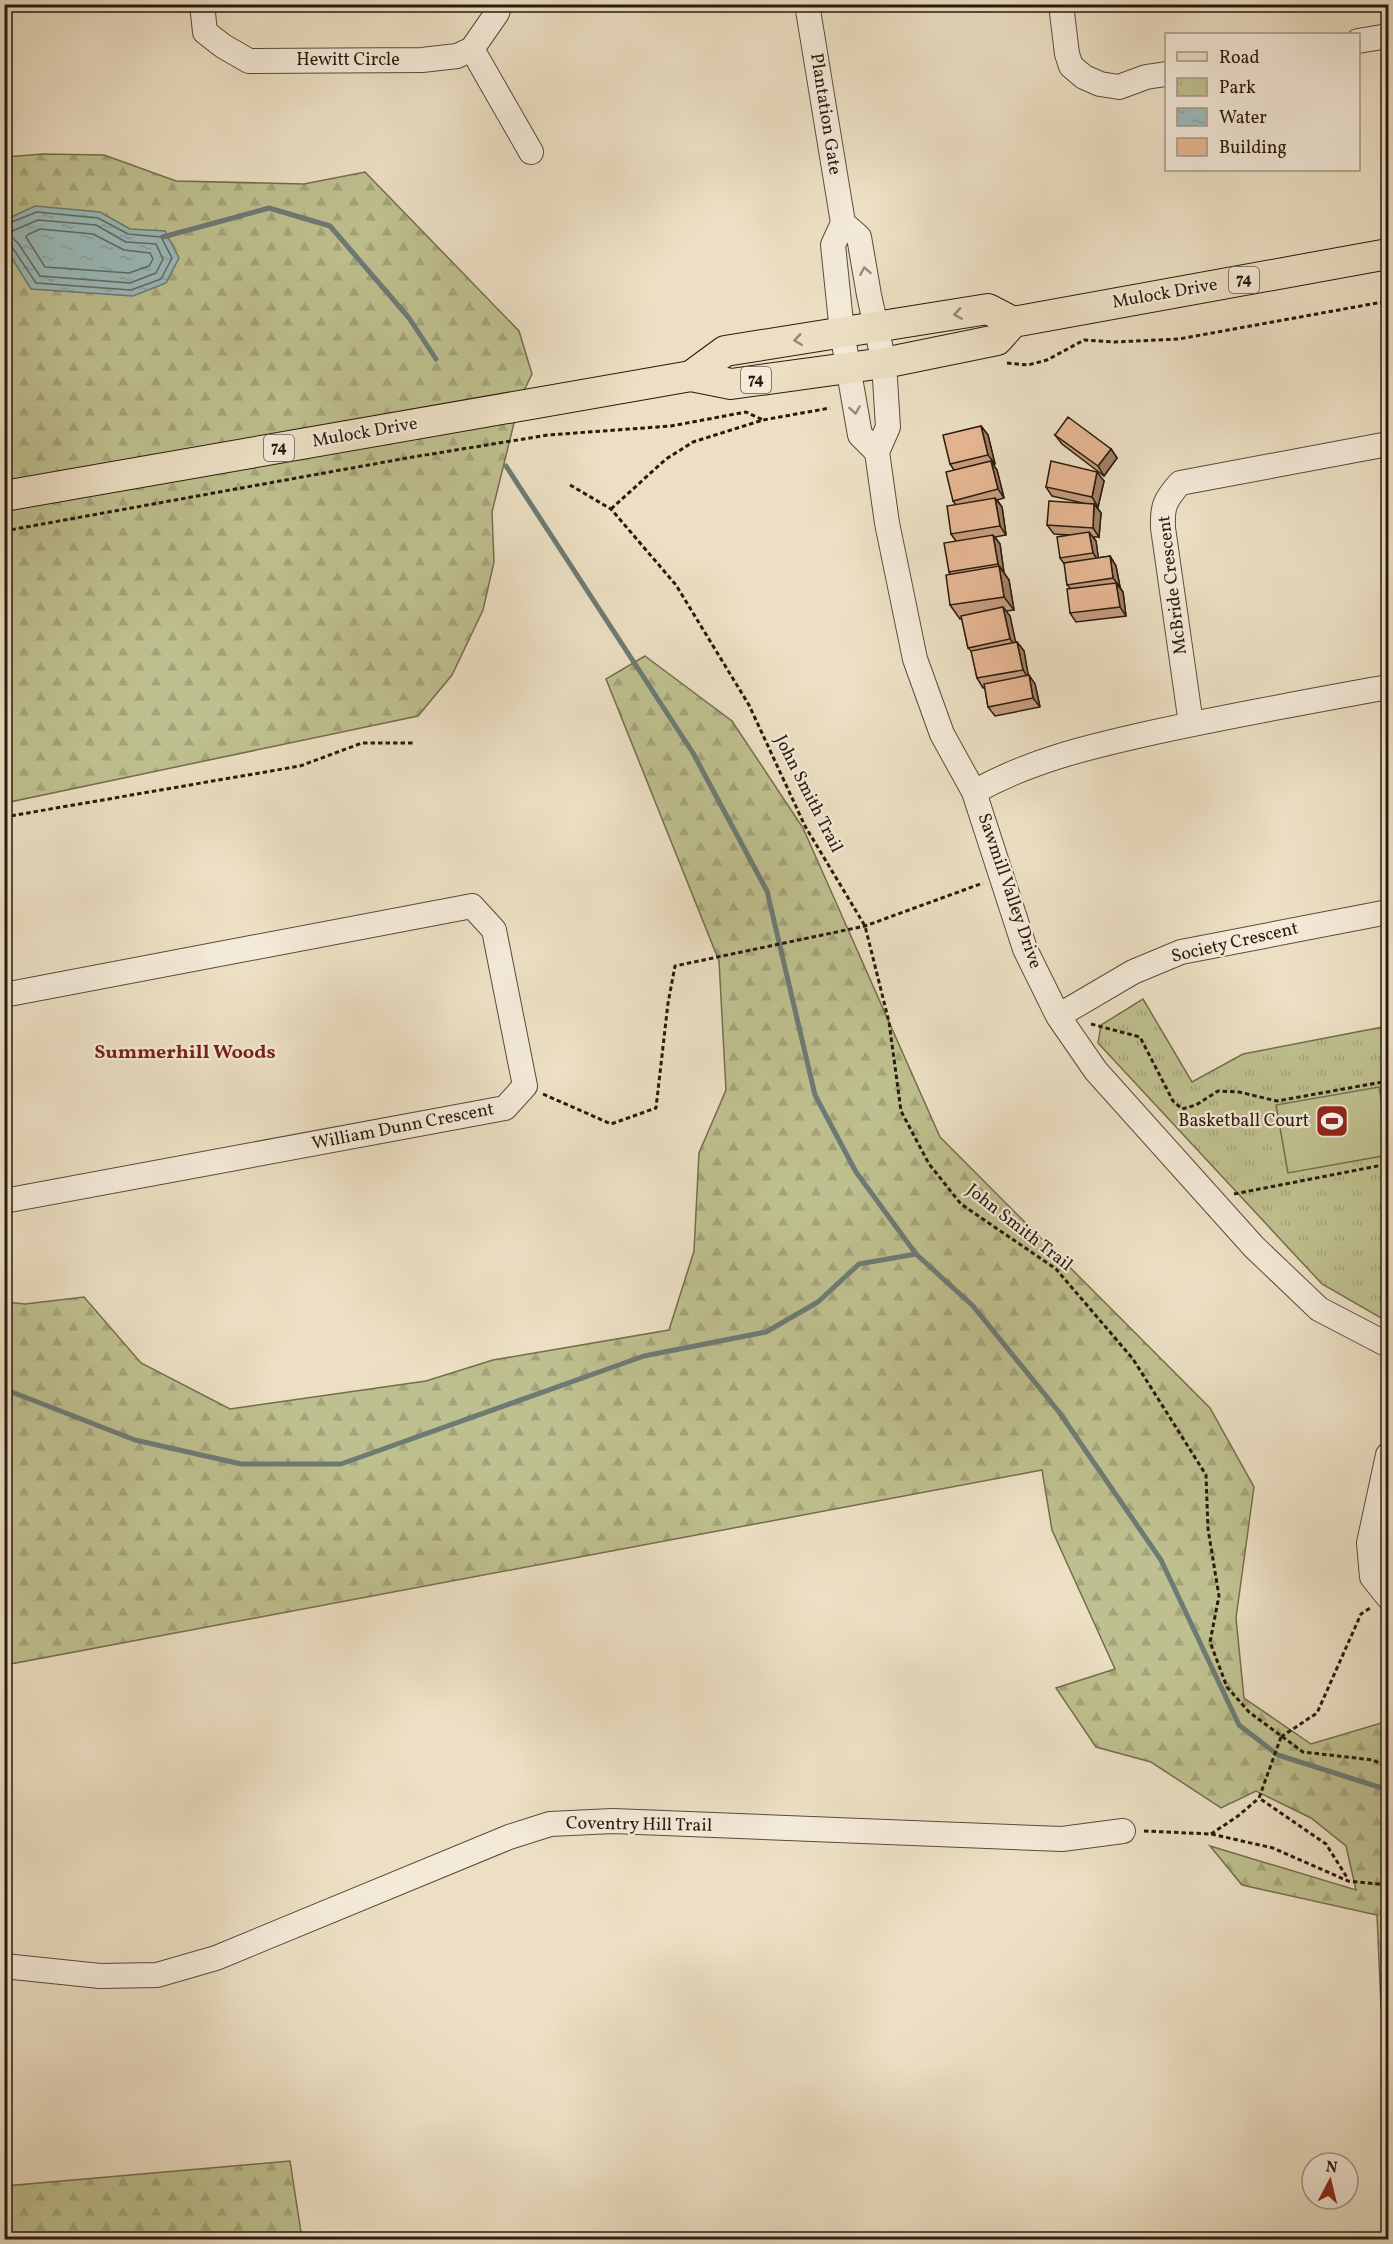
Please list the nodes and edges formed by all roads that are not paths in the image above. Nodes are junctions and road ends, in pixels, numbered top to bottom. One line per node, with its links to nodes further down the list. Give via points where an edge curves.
1 (201, 4): 7 (street, Hewitt Circle, via 205,32 249,61 422,60)
2 (500, 4): 7 (street)
3 (807, 4): 10 (street, Plantation Gate)
4 (1061, 4): 8 (street, via 1067,54 1071,66 1084,76 1119,87)
5 (1389, 36): 6 (street)
6 (1360, 41)
7 (472, 50): 9 (street)
8 (1165, 74)
9 (531, 152)
10 (843, 223): 13 (street, Plantation Gate, one-way to 10, via 859,237); 14 (street, Plantation Gate, via 834,244)
11 (1389, 254): 12 (main road, Mulock Drive / 74)
12 (1013, 322): 13 (main road, Mulock Drive / 74, one-way to 13, via 988,309); 15 (main road, Mulock Drive / 74, via 997,340)
13 (876, 327): 14 (main road, Mulock Drive / 74); 15 (street, Plantation Gate)
14 (842, 332): 16 (street); 17 (main road, Mulock Drive / 74, one-way to 17, via 725,351)
15 (884, 363): 16 (main road, Mulock Drive / 74); 19 (street, Sawmill Valley Drive, via 888,427)
16 (848, 368): 17 (main road, Mulock Drive / 74, via 731,384); 19 (street, one-way to 19, via 860,435)
17 (691, 376): 20 (main road, Mulock Drive / 74)
18 (1389, 444): 22 (street, McBride Crescent, via 1180,483 1167,498 1163,528)
19 (877, 452): 23 (street, Sawmill Valley Drive, via 887,523 915,658 942,734)
20 (4, 496)
21 (1389, 687): 22 (street)
22 (1191, 724): 23 (street, via 1046,759)
23 (974, 792): 26 (street, Sawmill Valley Drive, via 1025,949)
24 (1389, 912): 26 (street, Society Crescent, via 1181,952 1133,972)
25 (4, 996): 27 (street, William Dunn Crescent, via 472,906 494,930 525,1086 505,1108)
26 (1058, 1016): 28 (street, Sawmill Valley Drive, via 1096,1071 1254,1248 1319,1309)
27 (4, 1202)
28 (1389, 1345)
29 (1389, 1455): 30 (street, via 1369,1543 1372,1576)
30 (1388, 1597)
31 (1123, 1831): 32 (street, Coventry Hill Trail, via 1062,1839 613,1821 550,1824 508,1837 216,1958 157,1975 100,1976)
32 (4, 1966)

